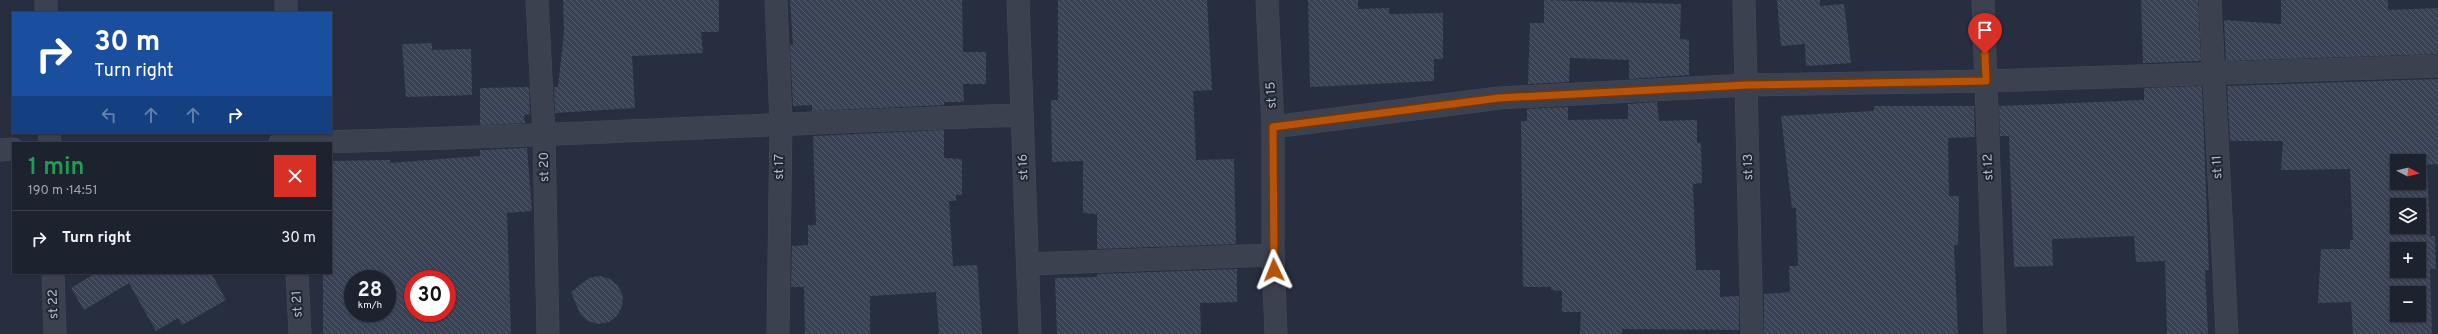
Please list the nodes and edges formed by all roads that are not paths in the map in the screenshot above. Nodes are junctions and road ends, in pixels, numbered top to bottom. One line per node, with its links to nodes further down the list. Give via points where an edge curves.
1 (46, 0): 10 (street)
2 (286, 0): 11 (street)
3 (537, 0): 19 (street, st 20)
4 (776, 0): 17 (street, st 17)
5 (1018, 0): 16 (street, st 16)
6 (1267, 0): 18 (street, st 15)
7 (1744, 0): 15 (street, st 13)
8 (1983, 0): 14 (street, st 12)
9 (2210, 0): 13 (street, st 11)
10 (46, 12)
11 (286, 12)
12 (2438, 66): 13 (street)
13 (2212, 73): 14 (street); 35 (street, st 11)
14 (1986, 81): 15 (street); 34 (street, st 12)
15 (1747, 85): 18 (street, via 1499,98); 33 (street, st 13)
16 (1022, 115): 17 (street); 24 (street, st 16)
17 (781, 123): 19 (street); 30 (street, st 17)
18 (1273, 127): 23 (street, st 15)
19 (544, 136): 20 (street); 29 (street, st 20)
20 (326, 142)
21 (12, 149): 22 (street)
22 (0, 150)
23 (1273, 255): 24 (street); 32 (street, st 15)
24 (1028, 264): 31 (street, st 16)
25 (53, 274): 27 (street, st 22)
26 (297, 274): 28 (street, st 21)
27 (55, 334)
28 (300, 334)
29 (548, 334)
30 (778, 334)
31 (1030, 334)
32 (1276, 334)
33 (1752, 334)
34 (1995, 334)
35 (2226, 334)

